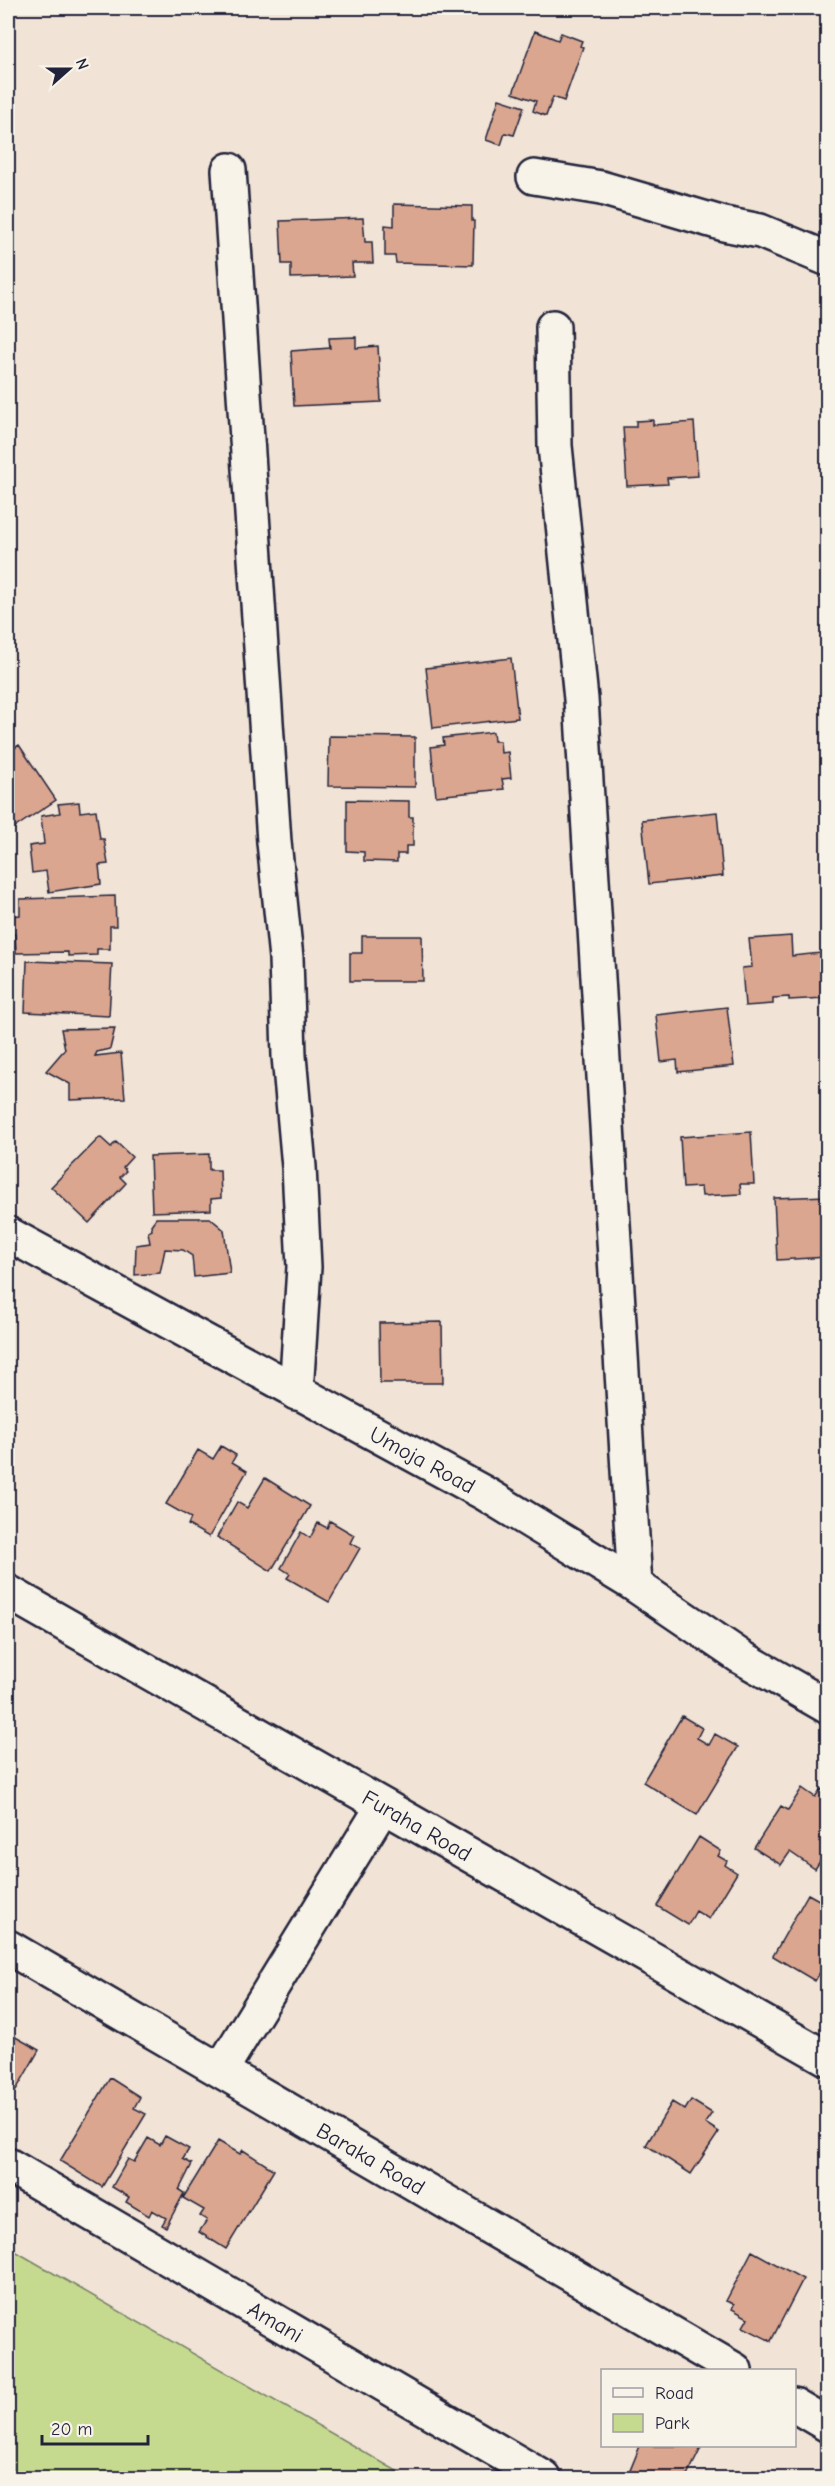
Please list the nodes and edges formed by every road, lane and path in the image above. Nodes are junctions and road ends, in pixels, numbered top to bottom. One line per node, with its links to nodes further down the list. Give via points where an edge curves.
1 (229, 170): 6 (street, via 274,842 286,958 288,1056 299,1167 304,1268)
2 (534, 177): 3 (street, via 601,188 760,231)
3 (828, 259)
4 (553, 327): 7 (street, via 555,446 580,699)
5 (8, 1234): 6 (street, Umoja Road)
6 (296, 1393): 7 (street, Umoja Road, via 484,1493)
7 (635, 1585): 9 (street, Umoja Road, via 741,1658)
8 (8, 1592): 10 (street, Furaha Road)
9 (828, 1707)
10 (383, 1806): 12 (street, Furaha Road); 13 (street)
11 (8, 1947): 13 (street, Baraka Road)
12 (828, 2059)
13 (221, 2070): 15 (street, Baraka Road)
14 (8, 2165): 18 (street, Amani)
15 (733, 2369)
16 (796, 2406): 17 (street)
17 (828, 2425)
18 (544, 2478)

